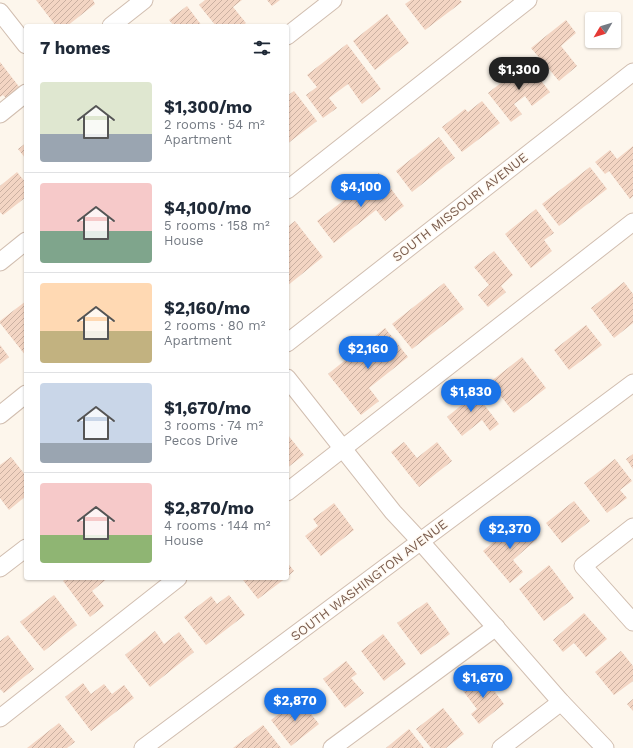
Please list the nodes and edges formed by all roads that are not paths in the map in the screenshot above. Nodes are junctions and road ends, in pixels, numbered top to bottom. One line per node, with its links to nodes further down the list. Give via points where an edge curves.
1 (144, 0): 5 (street)
2 (333, 0): 6 (street)
3 (528, 0): 11 (street)
4 (0, 12): 7 (street)
5 (114, 24)
6 (289, 34)
7 (24, 42)
8 (633, 72): 15 (street, SOUTH MISSOURI AVENUE)
9 (24, 95): 10 (street)
10 (0, 114)
11 (289, 188)
12 (633, 222): 20 (street)
13 (24, 243): 14 (street)
14 (0, 262)
15 (289, 341)
16 (289, 380): 20 (street)
17 (633, 383): 23 (street, SOUTH WASHINGTON AVENUE)
18 (24, 396): 19 (street)
19 (0, 415)
20 (343, 448): 21 (street); 23 (street, via 393,512)
21 (289, 490)
22 (633, 527): 27 (street, via 583,566)
23 (421, 542): 28 (street); 31 (street, SOUTH WASHINGTON AVENUE)
24 (24, 550): 25 (street)
25 (0, 568)
26 (175, 580): 30 (street)
27 (633, 622)
28 (496, 627): 29 (street); 32 (street)
29 (561, 702): 33 (street); 34 (street)
30 (0, 718)
31 (143, 748)
32 (332, 748)
33 (501, 748)
34 (604, 748)

